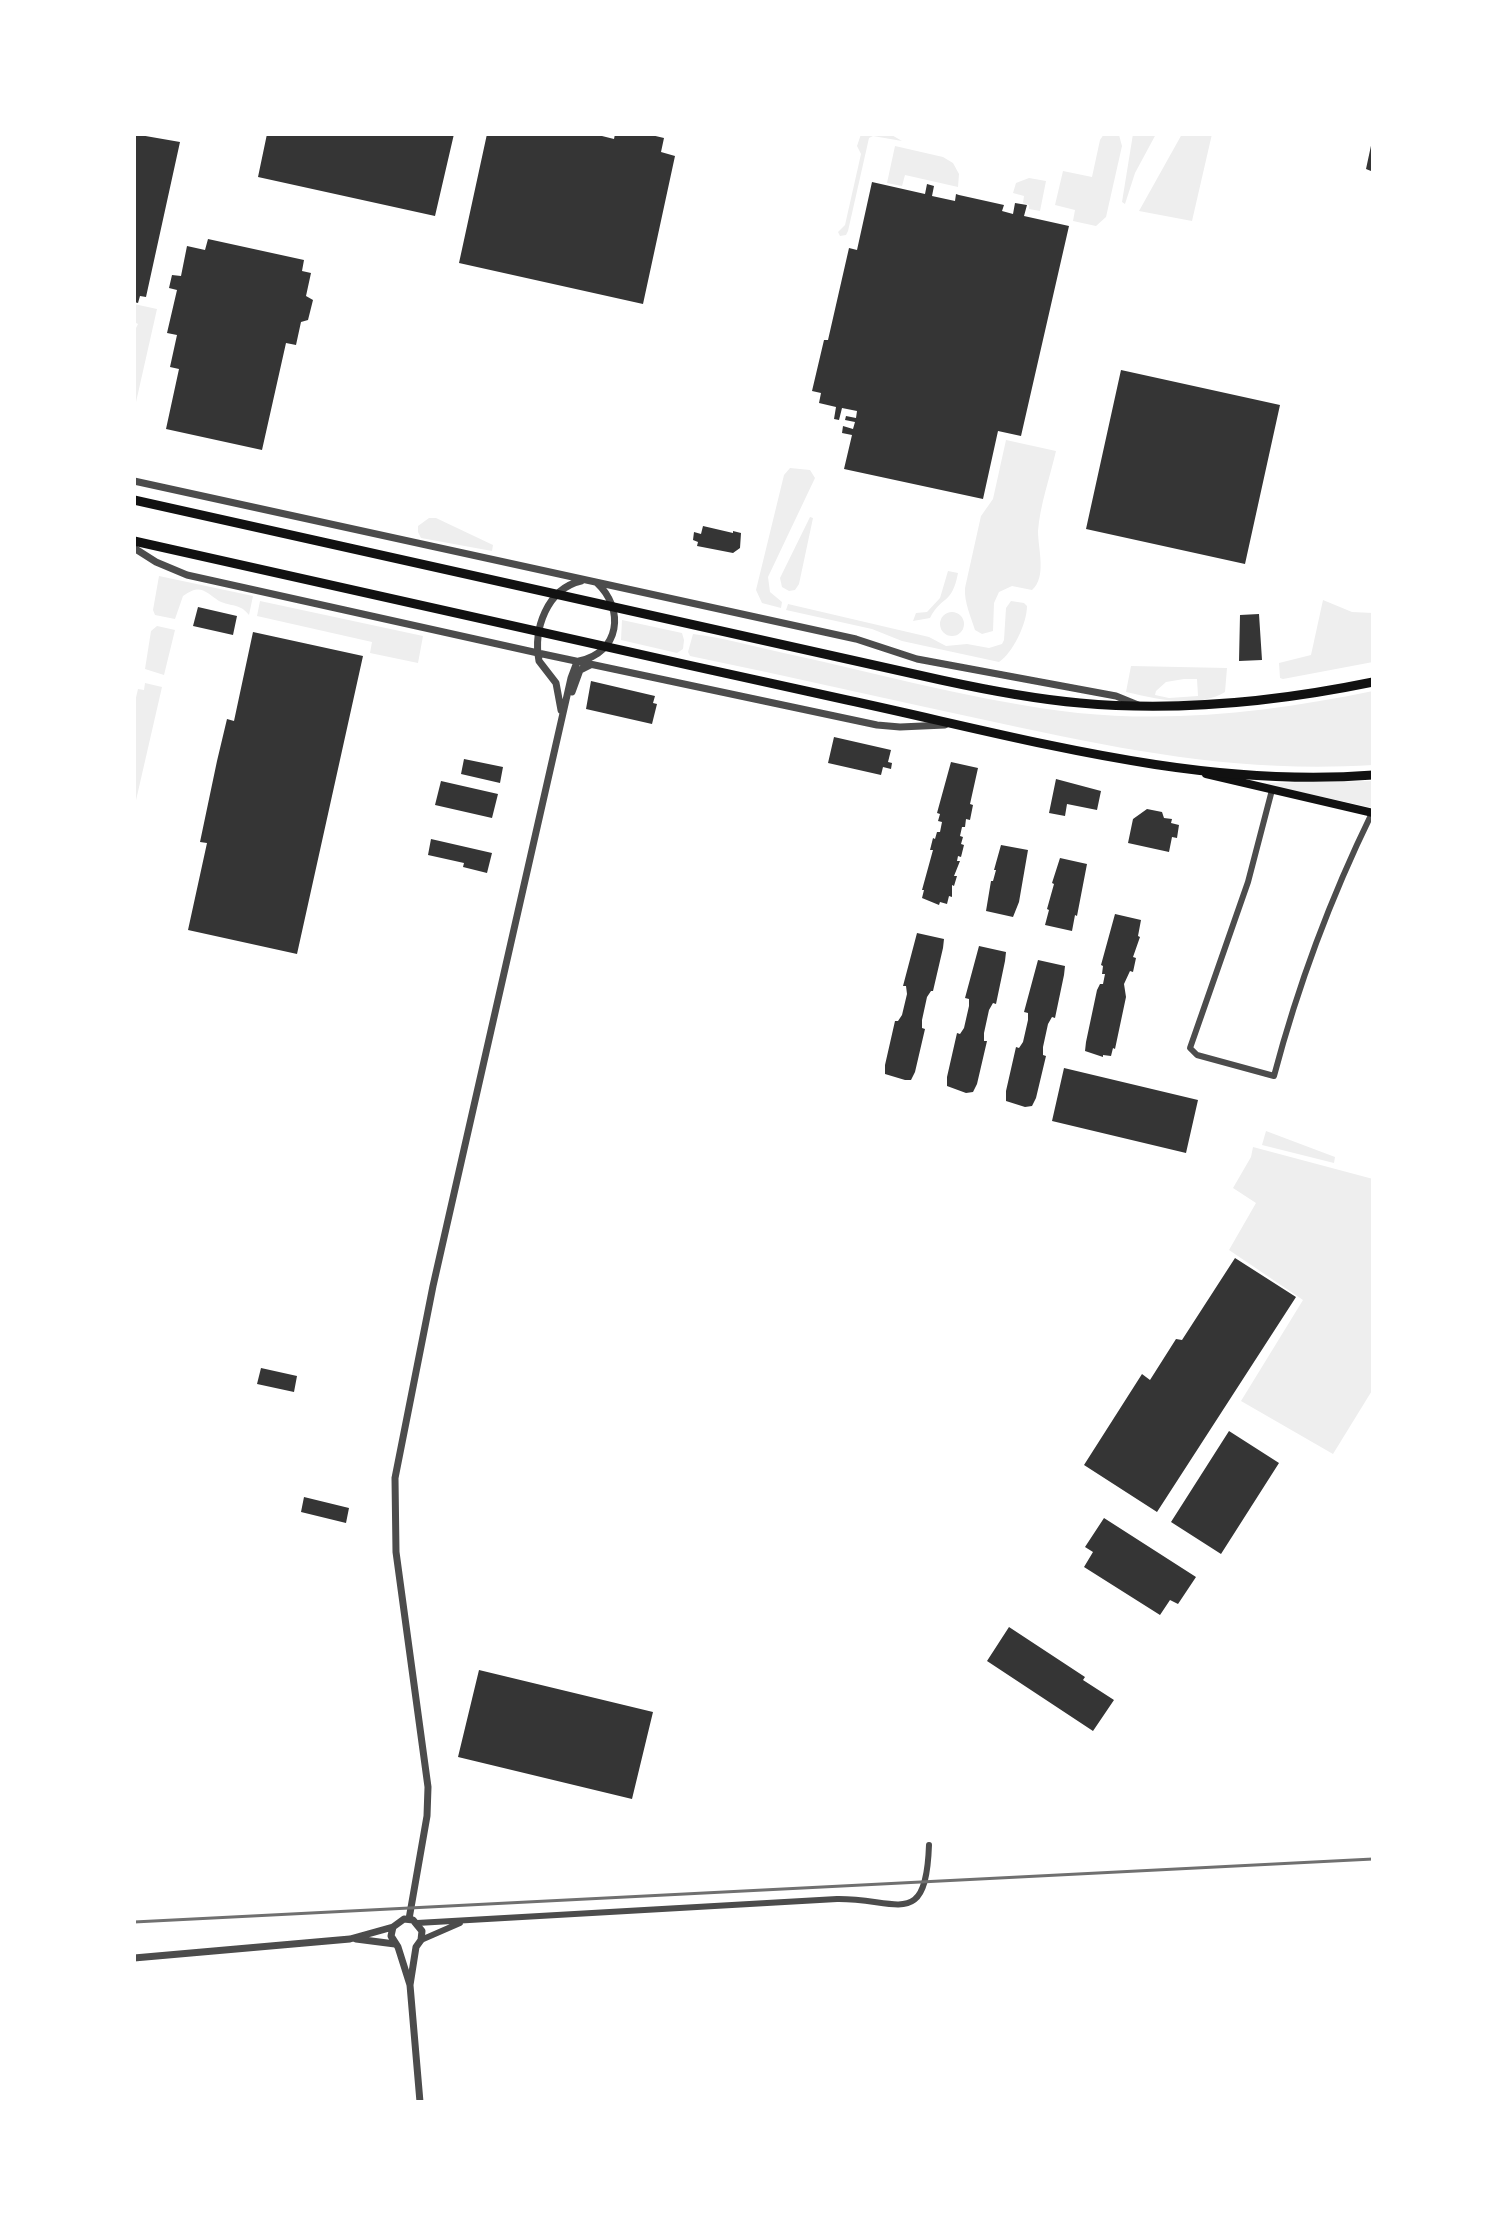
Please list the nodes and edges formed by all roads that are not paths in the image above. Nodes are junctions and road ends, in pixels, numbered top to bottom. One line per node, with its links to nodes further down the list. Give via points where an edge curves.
1 (134, 481): 5 (street)
2 (134, 500): 11 (main road, via 1029,697)
3 (134, 541): 14 (main road)
4 (134, 548): 7 (street, via 187,575)
5 (587, 581): 6 (street); 7 (street, via 565,587 552,599)
6 (597, 583): 8 (street, via 615,609 615,630 600,652); 11 (street, via 856,639 917,659 1116,696)
7 (538, 653): 8 (street); 13 (street, via 557,686)
8 (577, 662): 9 (street); 12 (street)
9 (590, 665): 12 (street, via 580,670); 14 (street, via 877,725)
10 (1373, 682): 11 (main road, via 1246,703)
11 (1143, 707)
12 (564, 708): 13 (street)
13 (562, 718): 20 (street, via 433,1286 395,1478 396,1552 428,1787)
14 (960, 724): 15 (main road)
15 (1189, 770): 16 (main road, via 1287,777); 17 (main road)
16 (1373, 775)
17 (1272, 790): 18 (main road); 18 (street, via 1248,882 1190,1048 1197,1055 1274,1076 1304,973)
18 (1372, 813)
19 (929, 1845): 21 (street, via 922,1890 901,1906 837,1899)
20 (409, 1919): 22 (street); 23 (street)
21 (467, 1920): 22 (street); 25 (street)
22 (417, 1923): 25 (street, via 422,1931)
23 (393, 1927): 24 (street); 26 (street)
24 (350, 1939): 26 (street); 27 (street)
25 (418, 1943): 26 (street, via 407,1950); 28 (street)
26 (396, 1946): 28 (street)
27 (134, 1958)
28 (410, 1985): 29 (street)
29 (420, 2102)

